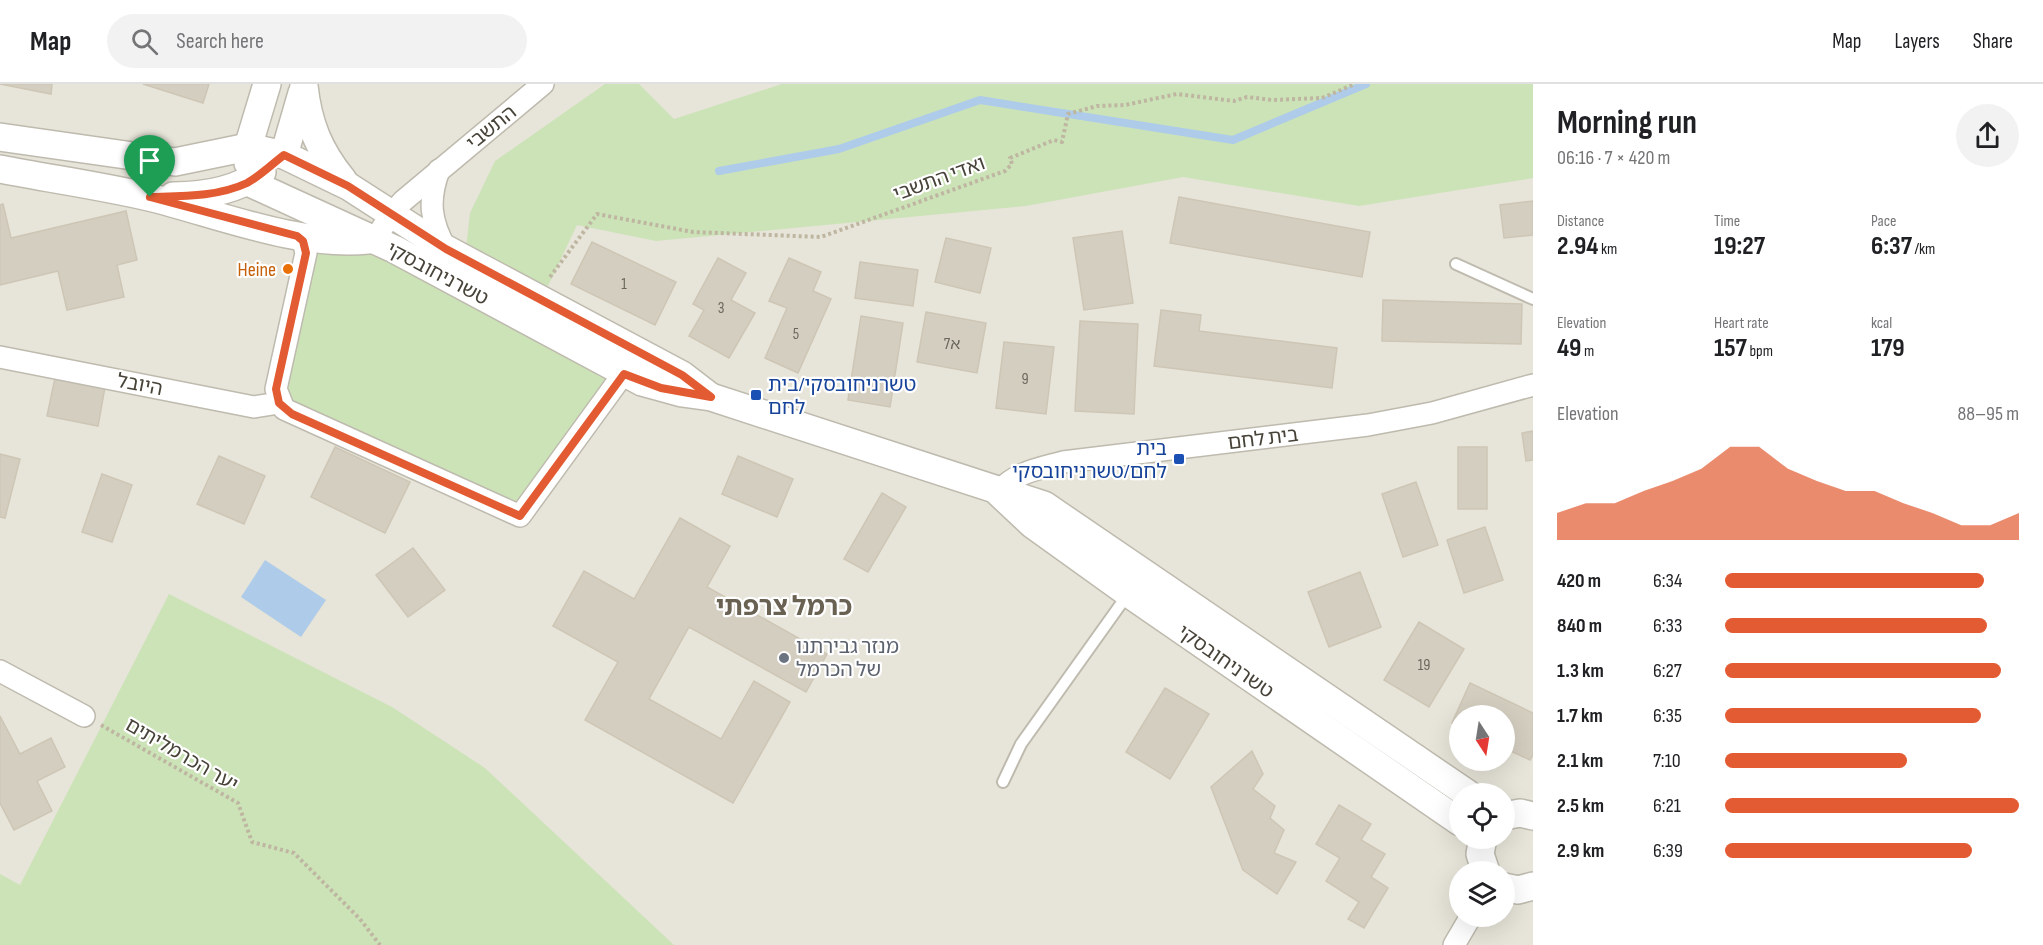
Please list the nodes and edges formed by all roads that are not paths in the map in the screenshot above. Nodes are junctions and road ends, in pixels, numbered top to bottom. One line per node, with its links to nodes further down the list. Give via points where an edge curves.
1 (267, 84): 5 (street)
2 (543, 84): 8 (street, התשבי)
3 (304, 85): 6 (street); 10 (street, via 319,146)
4 (0, 137): 5 (street, via 176,162)
5 (248, 147): 6 (street, טשרניחובסקי); 9 (street)
6 (284, 155): 9 (street); 10 (street, טשרניחובסקי)
7 (0, 169): 11 (street)
8 (439, 170): 12 (street, התשבי); 15 (street, via 430,205 437,234)
9 (248, 183): 11 (street, via 212,193); 14 (street)
10 (348, 186): 12 (street, טשרניחובסקי)
11 (150, 197): 13 (street, טשרניחובסקי)
12 (392, 213): 14 (street, התשבי); 15 (street, טשרניחובסקי)
13 (297, 236): 14 (street, טשרניחובסקי, via 335,241); 23 (street, via 306,253 276,389)
14 (375, 239): 20 (street, טשרניחובסקי)
15 (446, 249): 18 (street, טשרניחובסקי)
16 (1456, 264): 17 (lane)
17 (1533, 299)
18 (626, 346): 20 (street, via 630,360); 22 (street, טשרניחובסקי, via 682,375)
19 (0, 357): 23 (street, היובל, via 254,406)
20 (624, 374): 22 (street, טשרניחובסקי, via 661,388); 23 (street, via 520,516 292,414)
21 (1533, 385): 24 (street, בית לחם, via 1432,413 1368,425 1063,462 1018,474)
22 (711, 397): 24 (street, טשרניחובסקי)
23 (279, 403)
24 (998, 492): 25 (street, טשרניחובסקי, via 1032,524); 29 (street, טשרניחובסקי, via 1044,505 1066,518)
25 (1128, 593): 28 (lane, via 1021,744); 30 (street, טשרניחובסקי)
26 (0, 671): 27 (street)
27 (84, 716)
28 (1003, 782)
29 (1452, 783)
30 (1449, 814)
31 (1465, 927): 32 (street)
32 (1454, 945)

